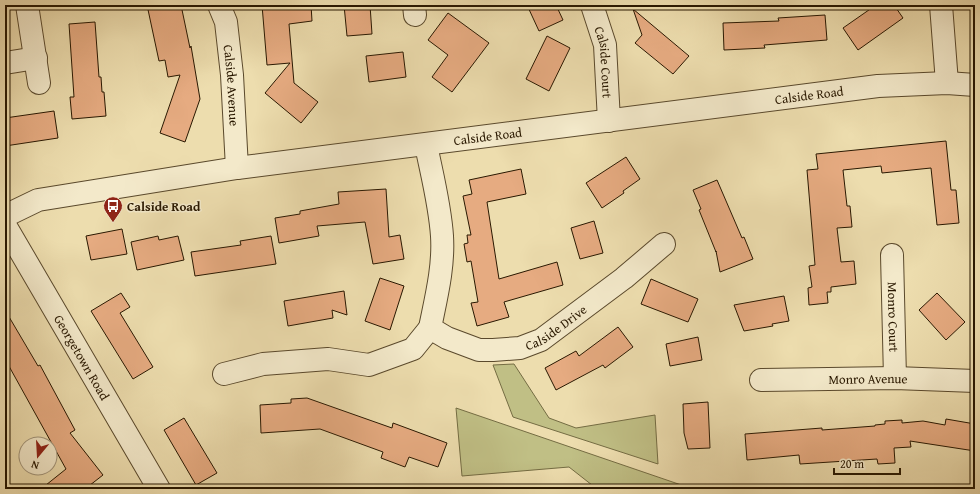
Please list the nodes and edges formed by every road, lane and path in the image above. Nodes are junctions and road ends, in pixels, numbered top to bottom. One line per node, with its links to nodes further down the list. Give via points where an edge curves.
1 (27, 5): 5 (street)
2 (219, 5): 12 (street, Calside Avenue, via 226,22)
3 (592, 5): 10 (street, Calside Court, via 605,45)
4 (940, 5): 8 (street)
5 (36, 58): 6 (street); 7 (street)
6 (5, 63)
7 (39, 83)
8 (947, 83): 9 (street, Calside Road); 10 (street, Calside Road, via 871,87)
9 (975, 85)
10 (609, 121): 11 (street, Calside Road)
11 (426, 145): 12 (street, Calside Road); 17 (street, via 437,195 442,237 440,284)
12 (238, 168): 13 (street, Calside Road, via 38,200)
13 (5, 216)
14 (5, 225): 22 (street, Georgetown Road)
15 (664, 244): 17 (street, Calside Drive, via 624,278 541,340 520,348 479,350 446,338)
16 (892, 255): 19 (street, Monro Court)
17 (430, 328): 18 (street, via 413,349 369,365 328,360 263,364)
18 (224, 374)
19 (895, 378): 20 (street, Monro Avenue); 21 (street, Monro Avenue)
20 (761, 380)
21 (975, 381)
22 (159, 489)

